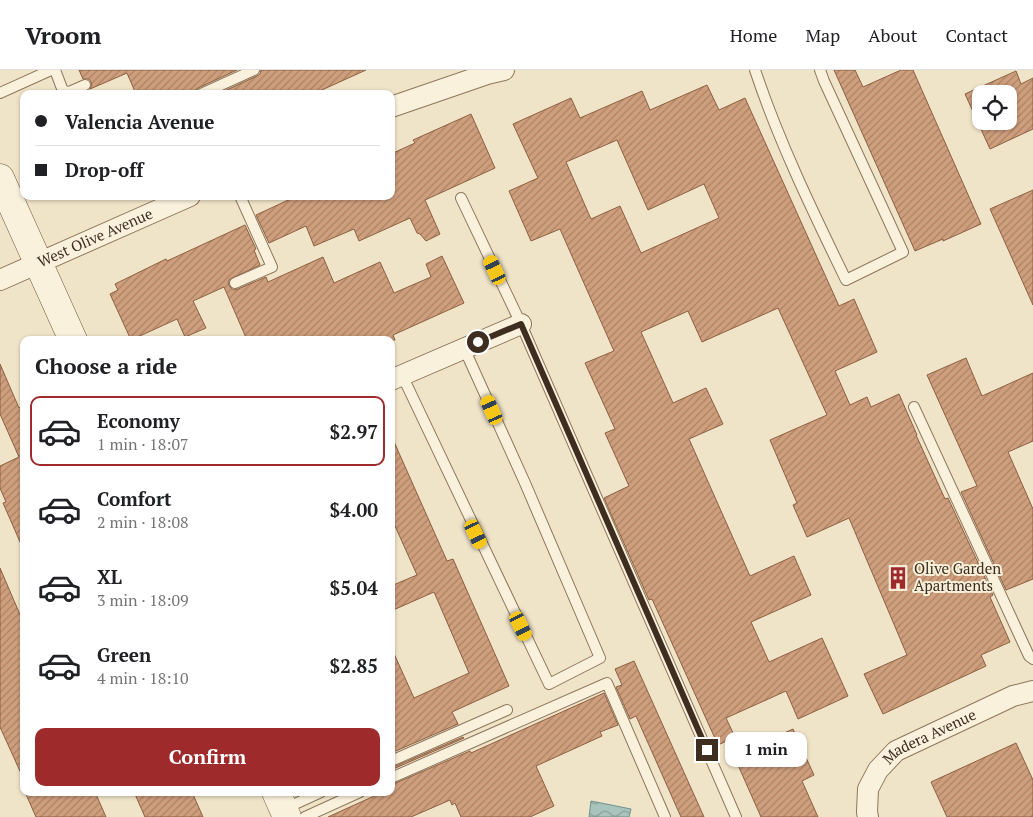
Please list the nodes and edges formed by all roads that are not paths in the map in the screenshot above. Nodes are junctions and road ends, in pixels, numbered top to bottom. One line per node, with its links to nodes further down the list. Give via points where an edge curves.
1 (51, 70): 11 (lane)
2 (55, 70): 8 (lane)
3 (254, 70): 10 (lane)
4 (504, 70): 12 (street)
5 (755, 70): 6 (lane, via 795,170 846,280 903,252)
6 (820, 70)
7 (86, 85): 9 (lane)
8 (63, 90)
9 (74, 90)
10 (210, 90)
11 (0, 93)
12 (395, 106)
13 (0, 178): 17 (main road)
14 (461, 198): 20 (lane)
15 (181, 200): 17 (street, West Olive Avenue)
16 (242, 200): 19 (lane, via 272,268)
17 (38, 262): 18 (street, West Olive Avenue); 21 (main road)
18 (0, 280)
19 (235, 283)
20 (521, 324): 22 (street); 34 (lane)
21 (71, 336)
22 (464, 348): 23 (street); 23 (lane, via 600,658 549,684)
23 (396, 377)
24 (914, 407): 25 (lane)
25 (1033, 659)
26 (1033, 691): 35 (street, Madera Avenue, via 1013,696 896,751 878,770 868,789)
27 (507, 710): 28 (lane)
28 (395, 759)
29 (395, 776): 33 (lane, via 606,683)
30 (313, 796): 32 (lane)
31 (343, 796): 32 (lane)
32 (288, 809)
33 (665, 817)
34 (736, 817)
35 (868, 817)

